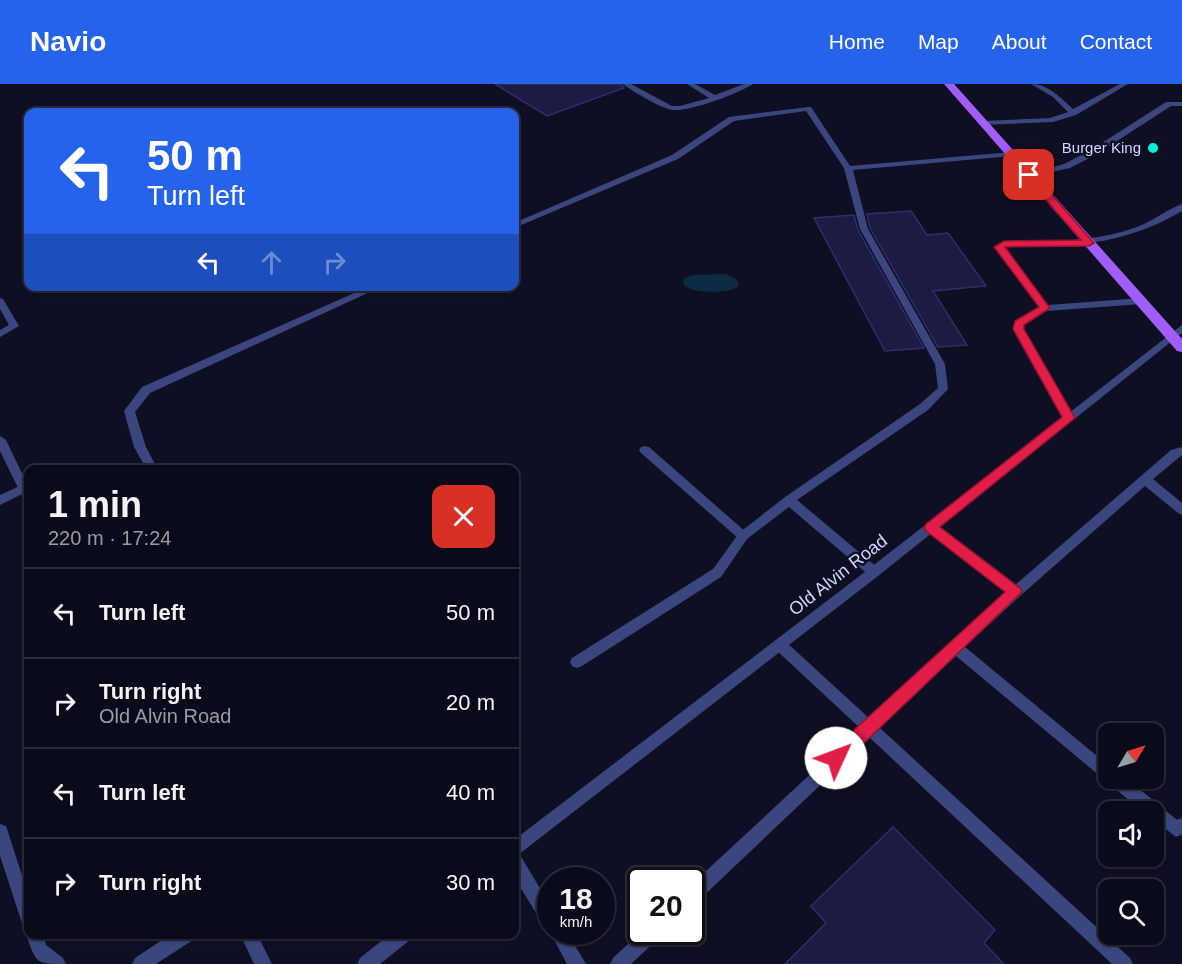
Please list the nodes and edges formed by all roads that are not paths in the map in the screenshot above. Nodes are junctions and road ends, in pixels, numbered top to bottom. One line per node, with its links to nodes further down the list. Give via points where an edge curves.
1 (626, 84): 7 (street, via 671,108)
2 (690, 84): 7 (street)
3 (750, 84): 7 (street)
4 (949, 84): 10 (main road)
5 (1034, 84): 9 (street)
6 (1125, 84): 9 (street)
7 (715, 98)
8 (1182, 104): 13 (street, via 1169,104 1067,166)
9 (1073, 113): 10 (street, via 1050,120)
10 (984, 123): 11 (main road)
11 (1011, 154): 12 (street); 13 (main road)
12 (848, 168): 15 (street, via 808,108 732,119 675,157); 33 (street, via 864,229 940,364 943,389 924,407)
13 (1029, 175): 16 (main road)
14 (1182, 207): 16 (street, via 1145,230)
15 (519, 224)
16 (1089, 243): 19 (main road); 20 (street, via 1000,244 1000,250)
17 (368, 291): 28 (street, via 146,390 129,411)
18 (0, 301): 22 (street, via 14,326)
19 (1141, 301): 20 (street); 21 (main road)
20 (1045, 308): 24 (street, via 1019,324 1018,329)
21 (1177, 332): 23 (main road); 24 (street, Old Alvin Road)
22 (0, 334)
23 (1182, 348)
24 (1069, 418): 35 (street, Old Alvin Road)
25 (0, 440): 30 (street)
26 (645, 450): 36 (street)
27 (1182, 452): 29 (street, via 1175,453)
28 (150, 465)
29 (1145, 479): 34 (street); 38 (street)
30 (24, 489)
31 (24, 494): 32 (street)
32 (0, 500)
33 (789, 500): 36 (street); 37 (street)
34 (1182, 510)
35 (931, 528): 37 (street, Old Alvin Road); 38 (street)
36 (743, 536): 41 (street, via 717,573)
37 (874, 572): 39 (street, Old Alvin Road)
38 (1015, 592): 40 (street)
39 (780, 645): 42 (street); 47 (street, Old Alvin Road)
40 (956, 648): 42 (street); 43 (street)
41 (577, 662)
42 (869, 727): 49 (street); 64 (street)
43 (1098, 766)
44 (1127, 789): 45 (street, via 1176,829)
45 (1182, 826)
46 (0, 832): 51 (street)
47 (519, 846)
48 (519, 869): 50 (street)
49 (705, 883)
50 (537, 899)
51 (24, 905)
52 (36, 939): 58 (street, via 40,951)
53 (179, 939): 59 (street)
54 (250, 939): 60 (street)
55 (398, 939): 61 (street)
56 (566, 945): 62 (street)
57 (639, 945): 63 (street)
58 (57, 964)
59 (141, 964)
60 (263, 964)
61 (366, 964)
62 (577, 964)
63 (619, 964)
64 (1124, 964)

